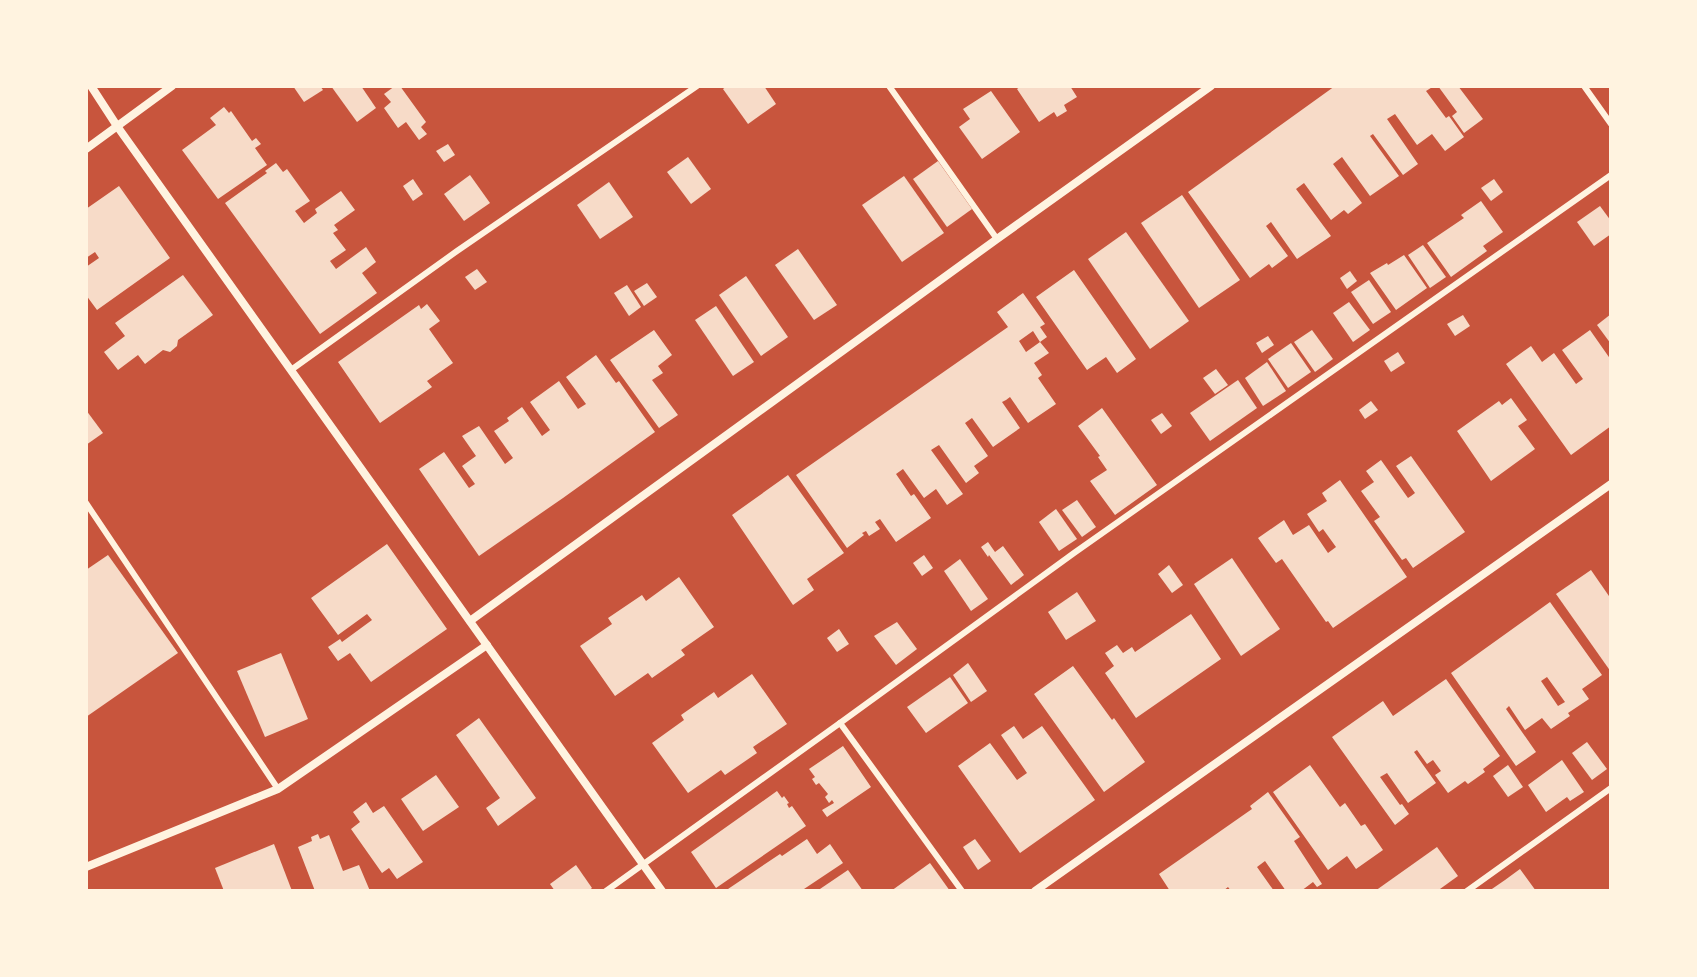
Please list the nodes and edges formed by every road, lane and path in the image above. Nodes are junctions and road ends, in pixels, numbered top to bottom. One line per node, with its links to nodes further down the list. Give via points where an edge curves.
1 (91, 86): 8 (street)
2 (172, 86): 8 (street)
3 (697, 86): 12 (lane)
4 (889, 86): 11 (lane)
5 (1211, 86): 11 (street)
6 (1584, 86): 7 (lane)
7 (1611, 124)
8 (117, 126): 9 (street); 12 (street)
9 (86, 149)
10 (1611, 175): 17 (lane)
11 (997, 239): 15 (street)
12 (291, 370): 15 (street)
13 (1611, 484): 25 (street)
14 (86, 503): 19 (lane)
15 (470, 621): 16 (street)
16 (487, 645): 19 (street); 20 (street)
17 (840, 723): 20 (lane); 24 (lane)
18 (1611, 788): 26 (lane)
19 (278, 789): 21 (street)
20 (643, 864): 22 (lane); 23 (street)
21 (86, 867)
22 (606, 891)
23 (662, 891)
24 (962, 891)
25 (1035, 891)
26 (1467, 891)

